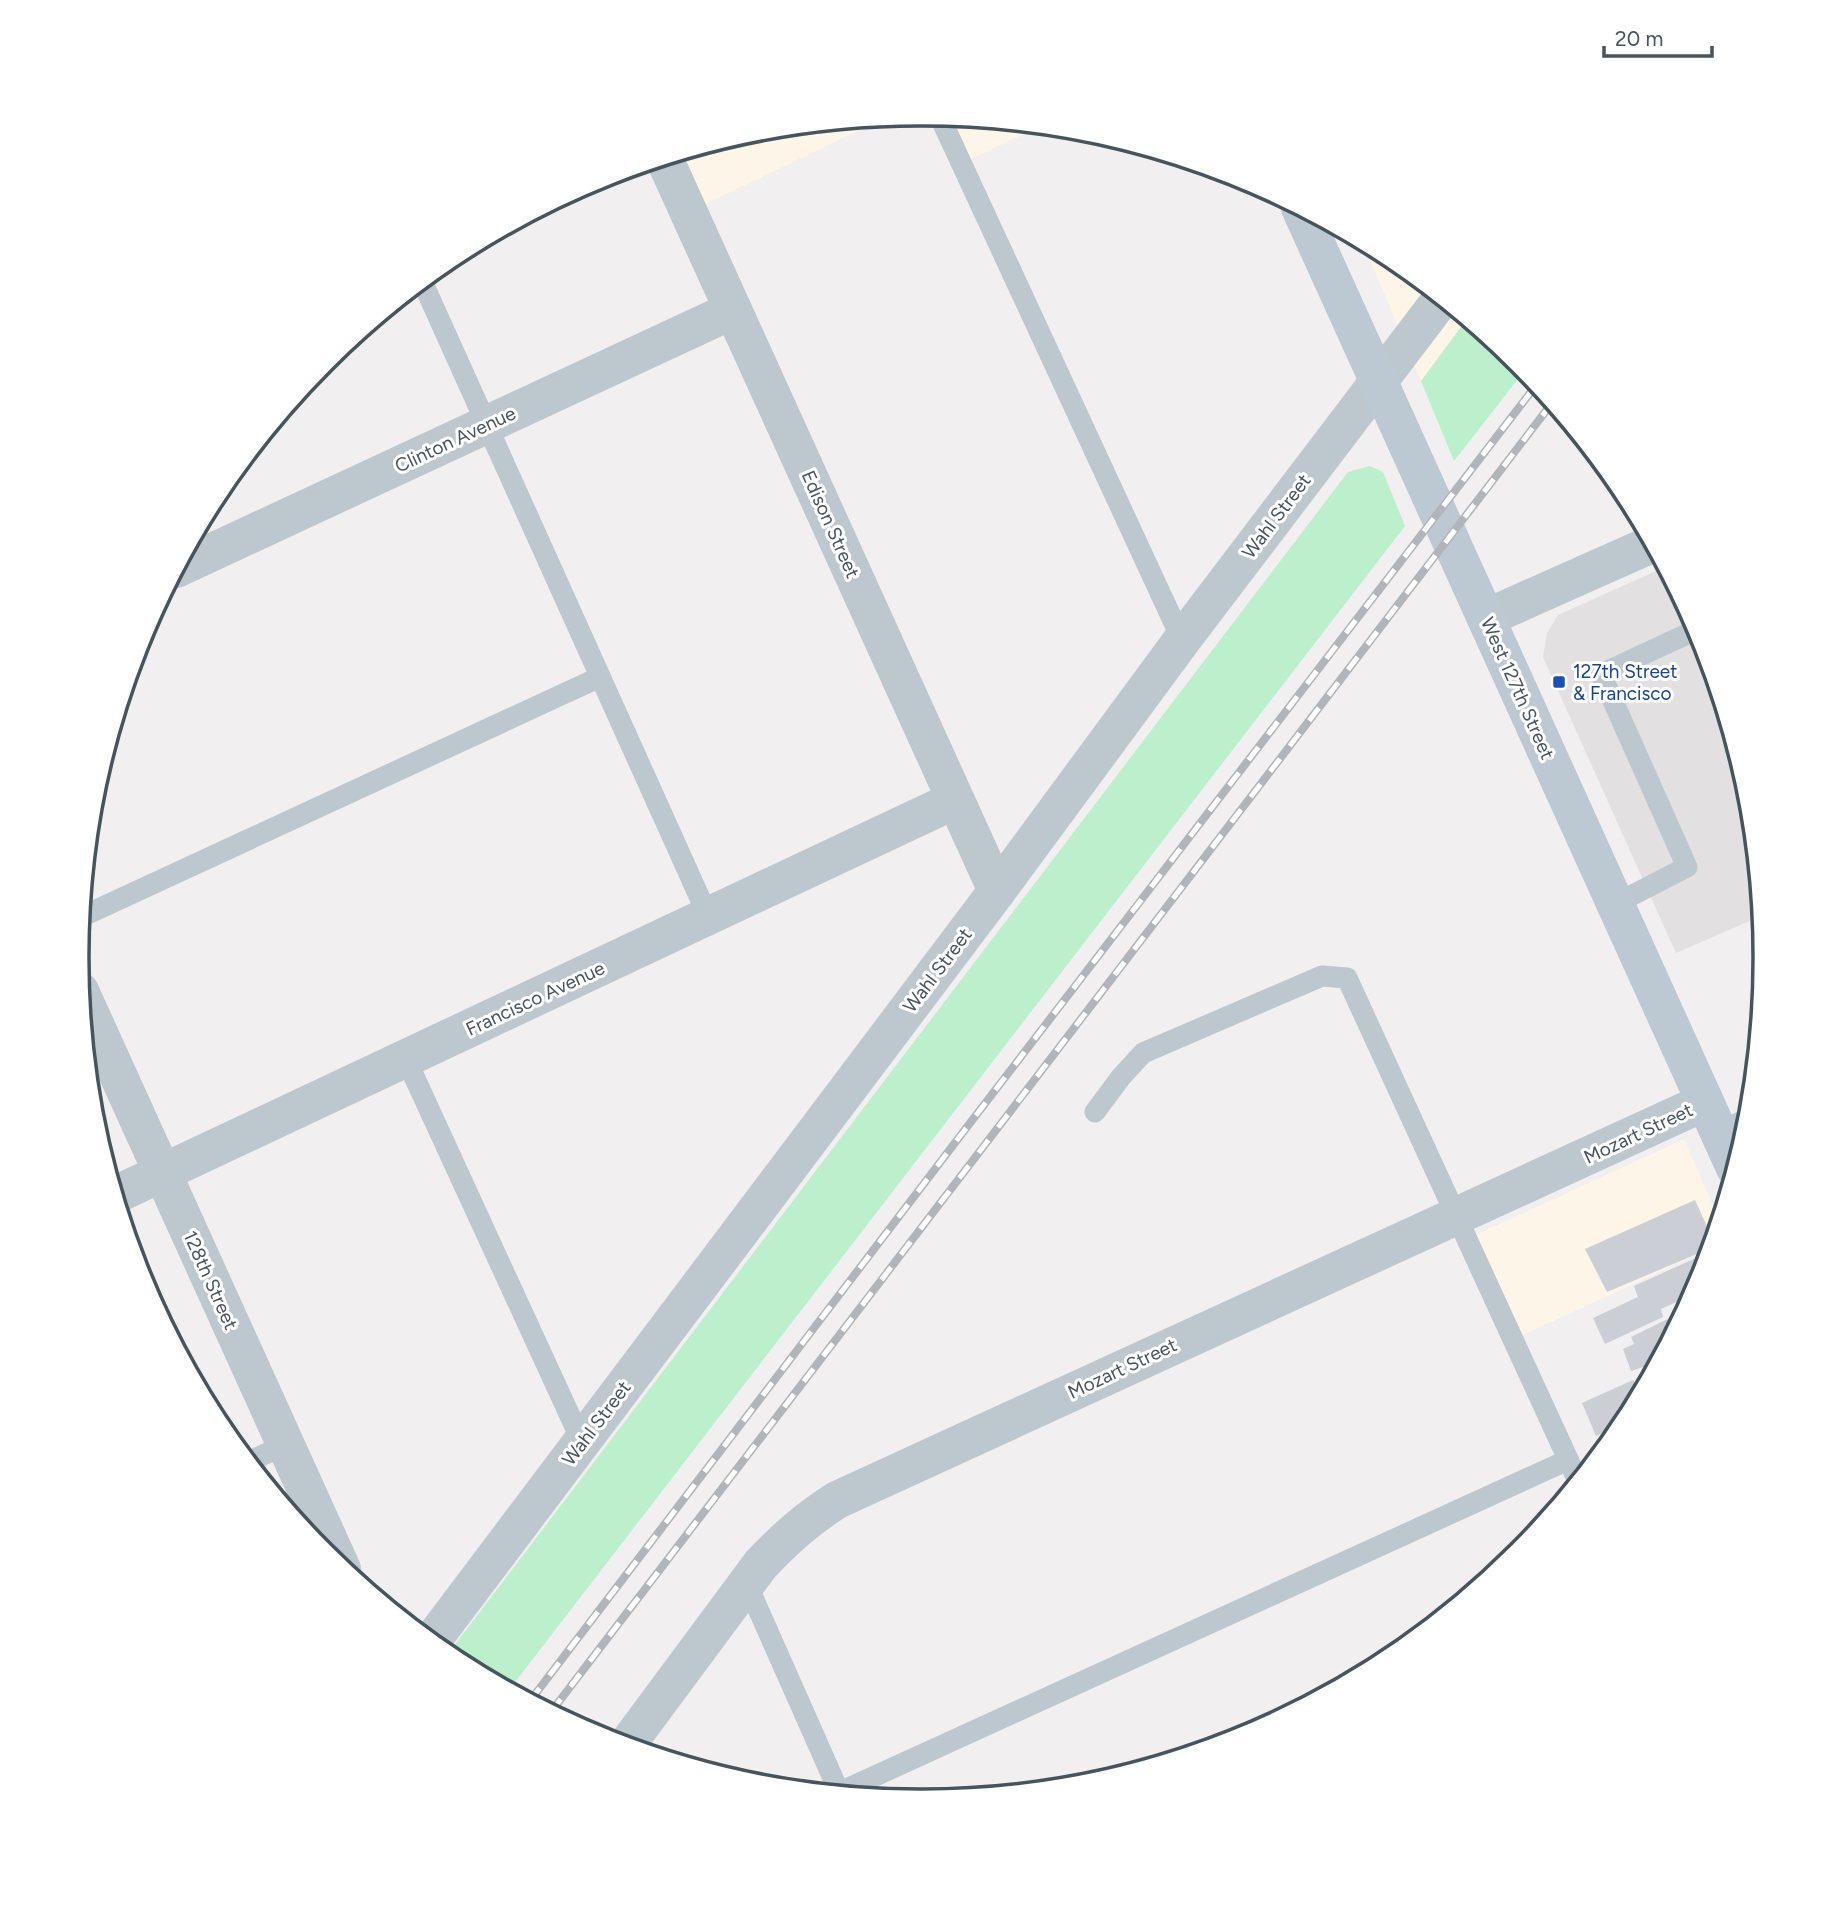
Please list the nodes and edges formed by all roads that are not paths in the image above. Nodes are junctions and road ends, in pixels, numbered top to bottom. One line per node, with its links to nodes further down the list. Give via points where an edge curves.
1 (944, 127): 13 (lane)
2 (668, 166): 6 (street, Edison Street)
3 (1306, 221): 7 (main road, West 127th Street)
4 (426, 290): 8 (lane)
5 (1437, 306): 7 (street, Wahl Street)
6 (733, 310): 8 (street, Clinton Avenue); 15 (street, Edison Street)
7 (1379, 381): 11 (main road, West 127th Street); 13 (street, Wahl Street)
8 (486, 424): 10 (street, Clinton Avenue); 14 (lane)
9 (1644, 548): 11 (street)
10 (190, 563)
11 (1486, 618): 17 (main road, West 127th Street)
12 (1687, 634): 17 (lane, via 1601,674 1687,867)
13 (1182, 640): 16 (street, Wahl Street)
14 (600, 677): 18 (lane); 19 (lane)
15 (955, 800): 16 (street, Edison Street); 19 (street, Francisco Avenue)
16 (997, 891): 28 (street, Wahl Street)
17 (1615, 904): 23 (main road, West 127th Street)
18 (91, 913)
19 (708, 916): 21 (street, Francisco Avenue)
20 (91, 1016): 25 (street, 128th Street)
21 (405, 1059): 25 (street, Francisco Avenue); 28 (lane)
22 (1095, 1112): 27 (lane, via 1143,1053 1322,976 1347,978)
23 (1724, 1117): 24 (main road, West 127th Street); 27 (street, Mozart Street)
24 (1730, 1147)
25 (163, 1172): 26 (street, Francisco Avenue); 29 (street, 128th Street)
26 (123, 1191)
27 (1456, 1216): 31 (lane); 34 (street, Mozart Street, via 837,1500 785,1539)
28 (582, 1442): 35 (street, Wahl Street)
29 (285, 1445): 30 (lane); 33 (street, 128th Street)
30 (257, 1458)
31 (1568, 1460): 32 (lane); 38 (lane)
32 (1574, 1472)
33 (330, 1543)
34 (747, 1584): 36 (street, Mozart Street); 37 (lane)
35 (438, 1633)
36 (633, 1737)
37 (836, 1784)
38 (855, 1786)

